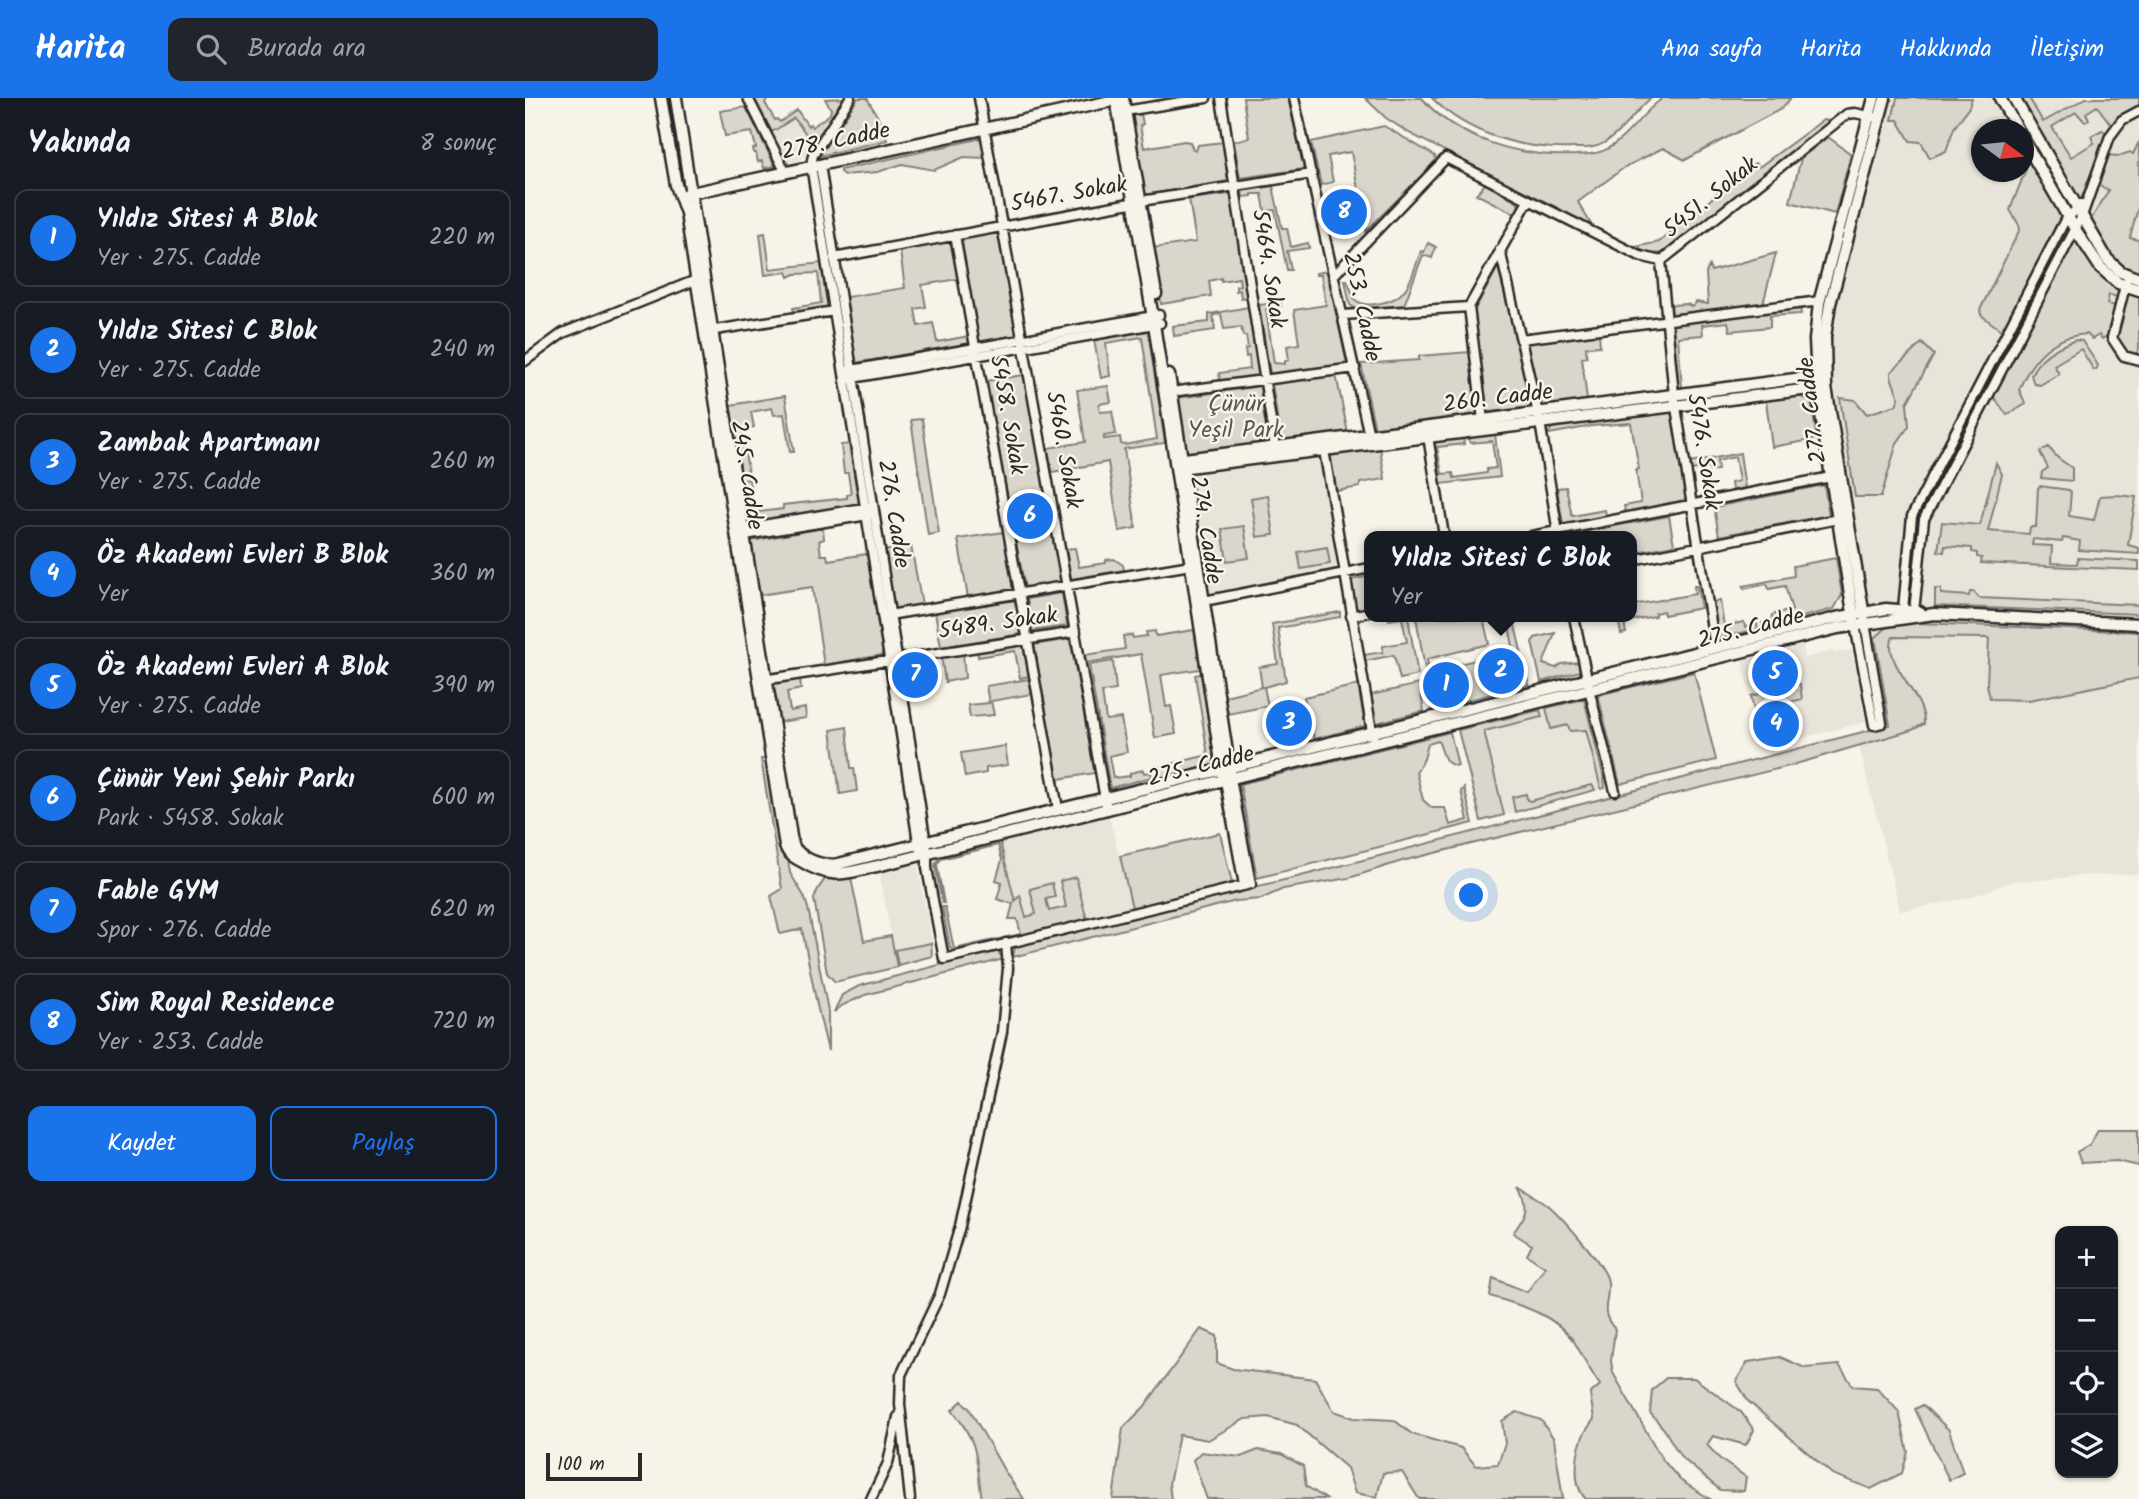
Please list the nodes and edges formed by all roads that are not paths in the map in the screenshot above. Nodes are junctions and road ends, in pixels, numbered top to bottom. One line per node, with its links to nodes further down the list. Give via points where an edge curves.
1 (661, 98): 25 (street, 245. Cadde)
2 (676, 98): 24 (street, 245. Cadde)
3 (747, 98): 21 (street)
4 (850, 98): 20 (street, via 813,155)
5 (979, 98): 18 (street, 5460. Sokak)
6 (1206, 98): 14 (street)
7 (1221, 98): 23 (street, 5464. Sokak)
8 (1294, 98): 22 (street, 253. Cadde)
9 (1874, 98): 16 (street)
10 (1885, 98): 16 (street, 277. Cadde)
11 (2000, 98): 17 (street)
12 (2014, 98): 28 (street)
13 (1119, 99): 14 (street, 274. Cadde); 18 (street, 278. Cadde); 27 (street, 274. Cadde)
14 (1125, 111): 27 (street, 274. Cadde)
15 (2139, 111): 28 (street, via 2112,131)
16 (1875, 118): 35 (street, 5451. Sokak, via 1852,113 1843,117); 41 (street, 277. Cadde); 56 (street, 277. Cadde, via 1828,315)
17 (2012, 119)
18 (986, 128): 20 (street, 278. Cadde); 30 (street, 5460. Sokak)
19 (2034, 156): 29 (street)
20 (815, 166): 21 (street, 278. Cadde); 34 (street, 276. Cadde); 43 (street, 276. Cadde)
21 (786, 173): 24 (street, 278. Cadde)
22 (1312, 174): 23 (street, 5467. Sokak); 36 (street, 253. Cadde)
23 (1236, 186): 27 (street, 5467. Sokak); 55 (street, 5464. Sokak)
24 (691, 193): 25 (street, 278. Cadde); 37 (street, 245. Cadde)
25 (679, 195): 37 (street, 245. Cadde)
26 (1528, 201): 33 (street); 35 (street, 5451. Sokak, via 1640,256); 36 (street, 5451. Sokak, via 1446,158)
27 (1137, 202): 30 (street, 5467. Sokak); 45 (street, 274. Cadde)
28 (2079, 212): 29 (street); 31 (street); 39 (street)
29 (2068, 216): 31 (street); 69 (street)
30 (1003, 226): 32 (street, 5467. Sokak); 49 (street, 5460. Sokak)
31 (2075, 229): 39 (street, via 2104,272); 70 (street)
32 (955, 235): 34 (street, 5467. Sokak); 50 (street, 5458. Sokak)
33 (1500, 250): 42 (street); 48 (street)
34 (834, 258): 54 (street, 276. Cadde)
35 (1661, 261): 46 (street, 5476. Sokak)
36 (1334, 275): 44 (street, 253. Cadde)
37 (700, 278): 47 (street, 245. Cadde); 52 (street, via 563,333)
38 (2139, 279): 39 (street)
39 (2126, 281): 40 (street); 51 (street, via 2112,338 2124,356)
40 (2139, 290)
41 (1820, 301): 46 (street); 56 (street, 277. Cadde, via 1815,332)
42 (1469, 307): 44 (street); 60 (street)
43 (834, 311): 47 (street); 54 (street, 276. Cadde)
44 (1343, 315): 53 (street, 253. Cadde)
45 (1157, 320): 49 (street); 57 (street); 65 (street, 274. Cadde)
46 (1666, 321): 48 (street); 58 (street, 5476. Sokak)
47 (708, 331): 75 (street, 245. Cadde)
48 (1521, 339): 59 (street)
49 (1024, 343): 50 (street); 81 (street, 5460. Sokak)
50 (976, 352): 54 (street); 82 (street, 5458. Sokak)
51 (2139, 360)
52 (525, 361)
53 (1355, 368): 55 (street); 62 (street, 253. Cadde)
54 (848, 375): 68 (street, 276. Cadde)
55 (1266, 380): 57 (street); 63 (street, 5464. Sokak)
56 (1821, 382): 58 (street, 260. Cadde); 66 (street, 277. Cadde); 90 (street, 277. Cadde)
57 (1171, 392): 65 (street)
58 (1674, 400): 59 (street, 260. Cadde); 67 (street, 5476. Sokak)
59 (1539, 418): 60 (street, 260. Cadde); 61 (street, 260. Cadde); 73 (street)
60 (1483, 420): 62 (street, 260. Cadde)
61 (1427, 436): 62 (street, 260. Cadde); 72 (street)
62 (1370, 439): 63 (street, 260. Cadde); 64 (street, 260. Cadde)
63 (1275, 447): 65 (street, 260. Cadde)
64 (1324, 450): 65 (street, 260. Cadde); 80 (street)
65 (1179, 464): 78 (street, 274. Cadde)
66 (1831, 477): 67 (street); 71 (street, 277. Cadde)
67 (1691, 505): 74 (street); 76 (street, 5476. Sokak)
68 (868, 511): 75 (street); 88 (street, 276. Cadde); 96 (street, 276. Cadde)
69 (1914, 512): 70 (street); 84 (street)
70 (1926, 514): 85 (street)
71 (1838, 519): 76 (street); 90 (street, 277. Cadde)
72 (1443, 531)
73 (1558, 531)
74 (1572, 531)
75 (739, 533): 97 (street, 245. Cadde)
76 (1698, 547): 77 (street); 95 (street, 5476. Sokak)
77 (1637, 559)
78 (1194, 565): 81 (street); 83 (street, 274. Cadde); 102 (street, 274. Cadde)
79 (1364, 569): 80 (street)
80 (1344, 573): 83 (street); 89 (street)
81 (1067, 586): 82 (street); 93 (street, 5460. Sokak)
82 (1019, 594): 88 (street); 94 (street, 5458. Sokak)
83 (1204, 601): 102 (street, 274. Cadde)
84 (1903, 609): 85 (street); 90 (street)
85 (1914, 611): 87 (street)
86 (1364, 613): 89 (street)
87 (1934, 614): 90 (street); 92 (street)
88 (889, 615): 96 (street, 276. Cadde)
89 (1351, 616): 100 (street)
90 (1859, 618): 95 (street, 275. Cadde); 98 (street, 275. Cadde); 99 (street, 277. Cadde)
91 (1575, 622): 98 (street)
92 (2139, 624)
93 (1076, 632): 94 (street, 5489. Sokak); 105 (street, 5460. Sokak)
94 (1027, 638): 96 (street, 5489. Sokak); 106 (street, 5458. Sokak)
95 (1715, 647): 98 (street, 275. Cadde)
96 (892, 659): 97 (street, 5489. Sokak); 108 (street, 276. Cadde)
97 (764, 680): 110 (street, 245. Cadde, via 785,846)
98 (1588, 684): 100 (street, 275. Cadde); 101 (street, 275. Cadde); 104 (street)
99 (1878, 724)
100 (1372, 732): 101 (street); 102 (street, 275. Cadde)
101 (1374, 743): 103 (street, 275. Cadde)
102 (1226, 769): 103 (street, 274. Cadde); 105 (street, 275. Cadde)
103 (1228, 780): 107 (street, 275. Cadde); 111 (street, 274. Cadde, via 1248,885)
104 (1615, 791)
105 (1105, 797): 106 (street, 275. Cadde); 107 (street, 5460. Sokak)
106 (1058, 809): 108 (street, 275. Cadde)
107 (1107, 810): 109 (street, 275. Cadde)
108 (922, 843): 109 (street, 276. Cadde); 110 (street, 275. Cadde)
109 (924, 855): 110 (street, 275. Cadde, via 844,874); 111 (street, 276. Cadde, via 944,959)
110 (826, 870)
111 (1006, 943): 112 (street, via 1002,1032 967,1199 940,1294 902,1372)
112 (900, 1404): 113 (street, via 888,1463); 114 (street)
113 (870, 1499)
114 (910, 1499)

